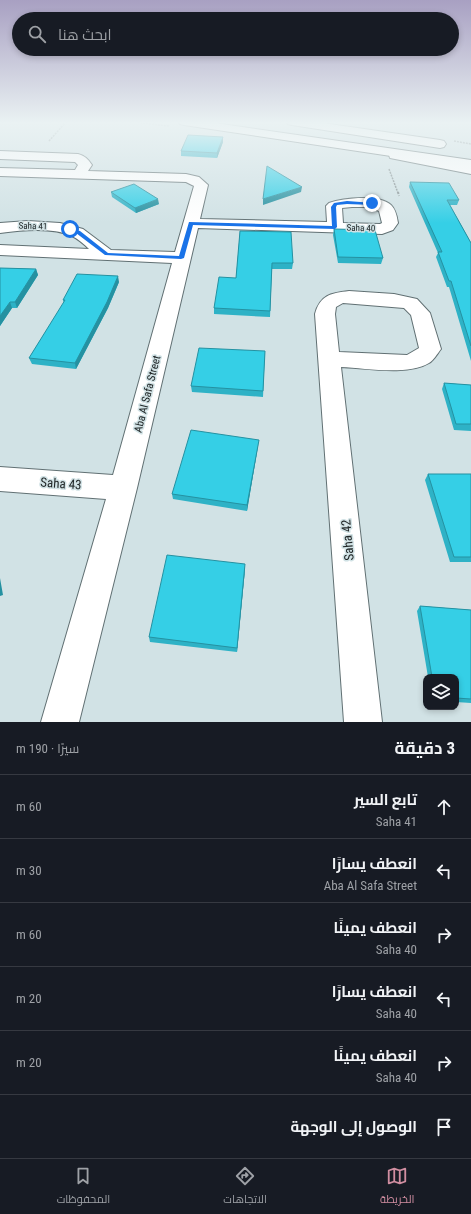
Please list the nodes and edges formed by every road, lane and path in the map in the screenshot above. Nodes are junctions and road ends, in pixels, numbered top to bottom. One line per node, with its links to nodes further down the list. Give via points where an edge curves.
1 (26, 156): 2 (street)
2 (37, 156): 9 (street, via 78,158 85,166)
3 (397, 156): 7 (street)
4 (414, 156): 5 (street)
5 (471, 164)
6 (389, 166): 10 (path, via 401,204)
7 (471, 170)
8 (0, 172): 9 (street, Aba Al Safa Street)
9 (79, 175): 11 (street, Aba Al Safa Street, via 194,180 200,185)
10 (383, 207): 12 (street, Saha 40, via 372,203 336,204 333,207); 12 (street, Saha 40, via 389,220 387,227)
11 (191, 223): 12 (street, Saha 40); 16 (street, Aba Al Safa Street)
12 (335, 227)
13 (0, 228): 15 (street, Saha 41, via 24,226 70,229 78,232)
14 (0, 250): 15 (street)
15 (106, 254): 16 (street)
16 (181, 258): 19 (street, Aba Al Safa Street)
17 (330, 359): 17 (street, Saha 42, via 408,363 419,360 430,349 420,313 404,301 349,298 332,301 327,305 326,314); 21 (street, Saha 42)
18 (0, 479): 19 (street, Saha 43)
19 (122, 488): 20 (street, Aba Al Safa Street)
20 (60, 722)
21 (363, 722)

